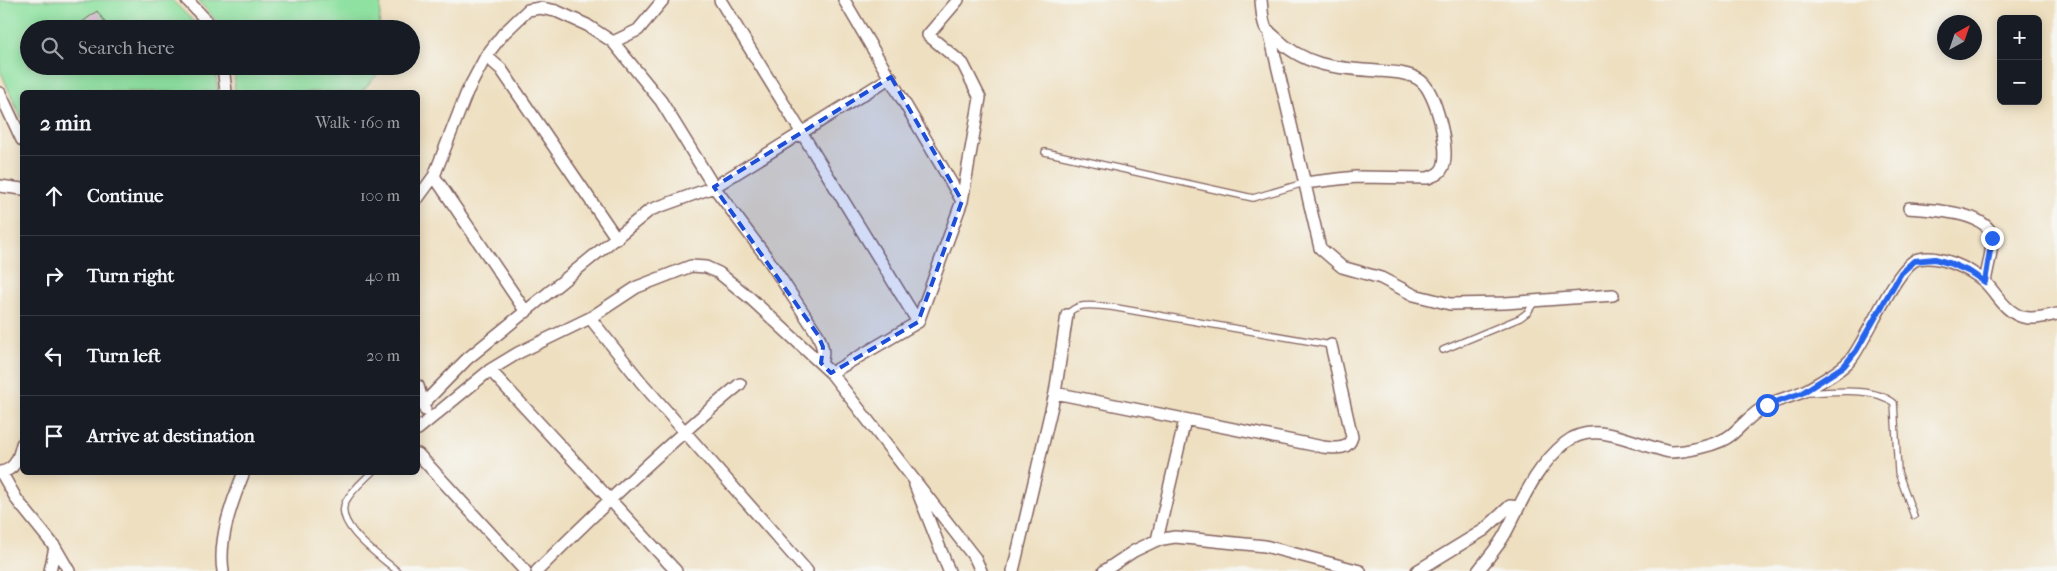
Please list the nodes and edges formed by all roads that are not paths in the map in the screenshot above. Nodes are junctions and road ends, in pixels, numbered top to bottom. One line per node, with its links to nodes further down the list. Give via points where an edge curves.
1 (187, 0): 7 (street)
2 (663, 0): 9 (street, via 638,30)
3 (720, 0): 15 (street)
4 (844, 0): 12 (street)
5 (958, 0): 24 (street, via 928,35 963,64 980,98)
6 (1261, 0): 8 (street, via 1265,27)
7 (206, 20)
8 (1269, 31): 19 (street); 19 (street, via 1285,47 1308,60 1335,68 1402,74 1420,80 1438,113 1446,154 1439,173 1428,178 1356,177)
9 (613, 42): 10 (street, via 587,25 556,11 540,8 528,10 519,17); 21 (street, via 661,101)
10 (486, 56): 18 (street, via 467,92); 26 (street, via 501,69)
11 (224, 75): 13 (street)
12 (890, 77): 15 (street); 24 (street)
13 (226, 90)
14 (0, 93): 16 (street)
15 (803, 133): 21 (street); 34 (street)
16 (20, 136)
17 (1045, 152): 19 (lane, via 1253,198)
18 (434, 176): 23 (street); 30 (street)
19 (1304, 183): 29 (street, via 1320,248 1342,267 1381,278 1414,295 1443,302)
20 (0, 186): 22 (street)
21 (714, 187): 26 (street, via 650,210); 37 (street, via 768,258 818,335 823,347)
22 (20, 189)
23 (420, 195)
24 (962, 201): 34 (street)
25 (1908, 208): 27 (street, via 1968,215 1987,227 1992,238)
26 (617, 239): 30 (street)
27 (1985, 282): 31 (street, via 1998,300 2024,317 2041,318); 43 (street, via 1970,272 1935,259 1919,259 1909,264 1851,359)
28 (1613, 295): 29 (street)
29 (1535, 301): 36 (lane, via 1520,318)
30 (526, 312): 44 (street, via 467,359)
31 (2057, 314)
32 (1067, 315): 35 (lane, via 1078,306 1111,307); 42 (street)
33 (590, 318): 37 (street, via 637,287 691,266 706,268 719,273 750,298); 38 (street); 48 (street)
34 (918, 322): 39 (street)
35 (1331, 345): 46 (street, via 1352,437 1345,448 1323,447)
36 (1443, 350)
37 (821, 362): 39 (street)
38 (490, 370): 45 (street); 55 (street)
39 (831, 373): 52 (street)
40 (740, 384): 48 (street)
41 (420, 393): 44 (street)
42 (1055, 393): 46 (street); 70 (street)
43 (1802, 393): 56 (street, via 1767,405 1716,444 1669,452 1616,435 1592,432 1576,436 1543,465); 57 (lane, via 1871,393 1886,396 1894,403 1898,472)
44 (423, 404): 45 (street)
45 (429, 418): 47 (street)
46 (1185, 420): 58 (street)
47 (420, 427)
48 (684, 430): 55 (street); 67 (street)
49 (20, 450): 51 (street, via 15,465)
50 (420, 456): 64 (street)
51 (1, 472): 59 (street, via 17,500)
52 (909, 472): 68 (street); 69 (street, via 975,558)
53 (243, 475): 62 (street, via 225,533 221,561)
54 (369, 475): 63 (lane, via 345,502 345,521)
55 (609, 499): 65 (street); 66 (street)
56 (1518, 507): 73 (street, via 1510,506 1484,530); 74 (street, via 1504,536)
57 (1914, 516)
58 (1157, 540): 71 (street); 72 (street, via 1175,537 1265,546)
59 (55, 547): 60 (street); 61 (street)
60 (50, 571)
61 (69, 571)
62 (223, 571)
63 (397, 571)
64 (525, 571)
65 (537, 571)
66 (676, 571)
67 (807, 571)
68 (949, 571)
69 (981, 571)
70 (1013, 571)
71 (1104, 571)
72 (1360, 571)
73 (1417, 571)
74 (1478, 571)

